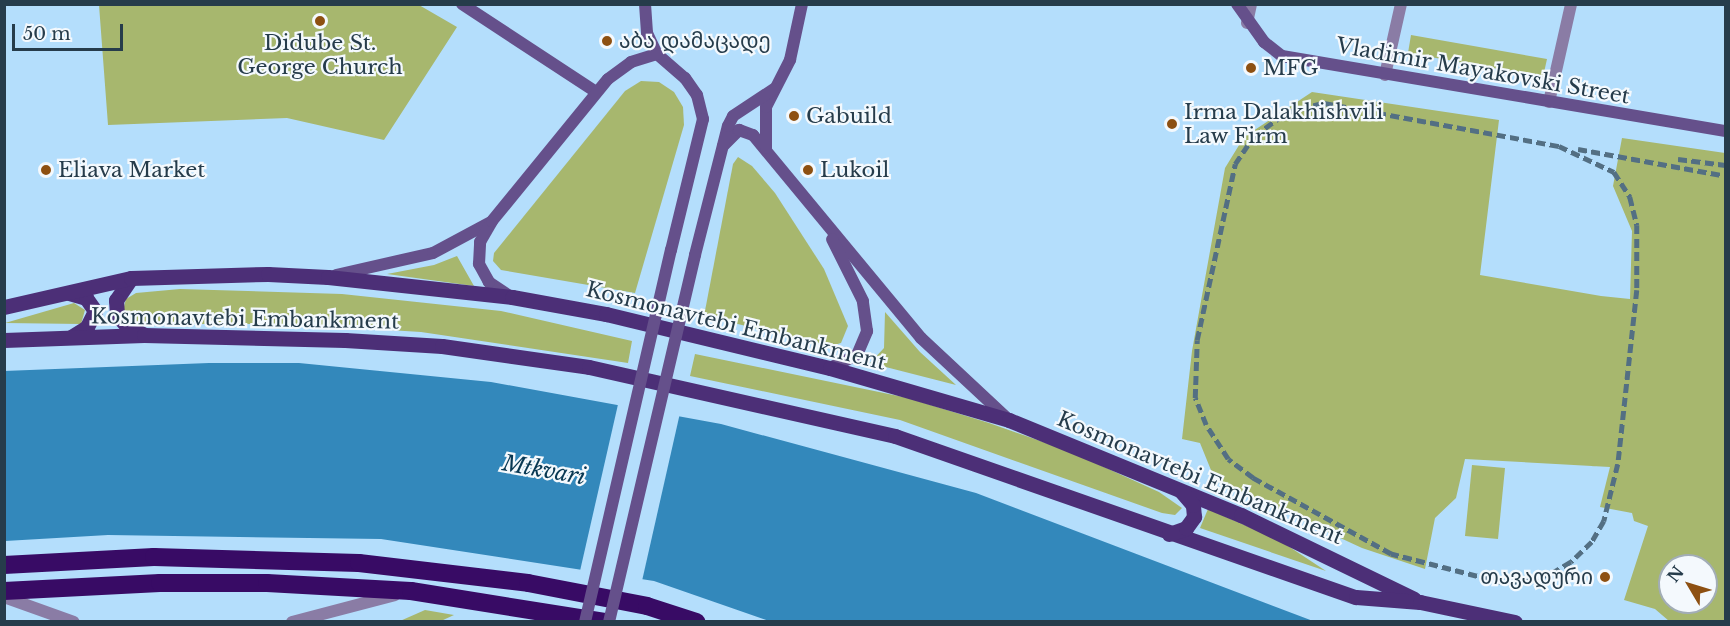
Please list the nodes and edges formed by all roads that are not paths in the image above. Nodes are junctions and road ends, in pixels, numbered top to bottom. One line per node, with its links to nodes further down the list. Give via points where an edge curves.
1 (462, 4): 12 (main road)
2 (645, 4): 9 (main road, via 647,33)
3 (802, 4): 11 (main road, via 790,60)
4 (1237, 4): 8 (main road, Vladimir Mayakovski Street)
5 (1251, 4): 8 (street)
6 (1401, 4): 10 (street)
7 (1570, 4): 13 (street)
8 (1247, 22): 10 (main road, Vladimir Mayakovski Street, via 1282,56)
9 (657, 54): 12 (main road, via 631,62); 38 (main road, bridge, via 685,78 696,95 703,118)
10 (1385, 75): 13 (main road, Vladimir Mayakovski Street)
11 (774, 89): 15 (main road, via 733,116); 16 (main road, via 766,107)
12 (596, 92): 17 (main road)
13 (1549, 102): 14 (main road, Vladimir Mayakovski Street)
14 (1725, 131)
15 (723, 146): 16 (main road, via 739,130 753,135); 39 (main road, bridge)
16 (766, 148): 18 (main road)
17 (492, 221): 19 (main road, via 432,253); 22 (main road, via 480,242 479,264 489,282)
18 (826, 228): 27 (main road, via 867,316 862,347 849,360); 28 (main road, via 938,357)
19 (328, 277): 20 (main road, Kosmonavtebi Embankment, via 188,274); 22 (main road, Kosmonavtebi Embankment)
20 (131, 278): 21 (main road, Kosmonavtebi Embankment); 24 (main road, via 116,300 117,315)
21 (66, 292): 23 (main road, Kosmonavtebi Embankment); 25 (main road, via 86,298 95,311 87,327)
22 (512, 297): 27 (main road, Kosmonavtebi Embankment, via 606,314)
23 (4, 307)
24 (144, 335): 25 (main road, Kosmonavtebi Embankment); 30 (main road, Kosmonavtebi Embankment, via 442,346 589,367 895,436)
25 (71, 337): 26 (main road, Kosmonavtebi Embankment)
26 (4, 340)
27 (830, 368): 28 (main road, Kosmonavtebi Embankment)
28 (1009, 420): 29 (main road, Kosmonavtebi Embankment)
29 (1175, 485): 30 (main road, via 1195,511 1186,528); 35 (main road, Kosmonavtebi Embankment, via 1365,572)
30 (1169, 534): 35 (main road, Kosmonavtebi Embankment, via 1356,597)
31 (4, 565): 40 (highway, via 154,557 359,563 528,583 647,606)
32 (4, 591): 33 (highway, via 160,583)
33 (411, 591): 37 (street); 39 (highway)
34 (4, 597): 36 (street)
35 (1420, 602): 41 (main road, Kosmonavtebi Embankment)
36 (74, 621)
37 (292, 621)
38 (585, 621)
39 (607, 621)
40 (696, 621)
41 (1515, 621)

